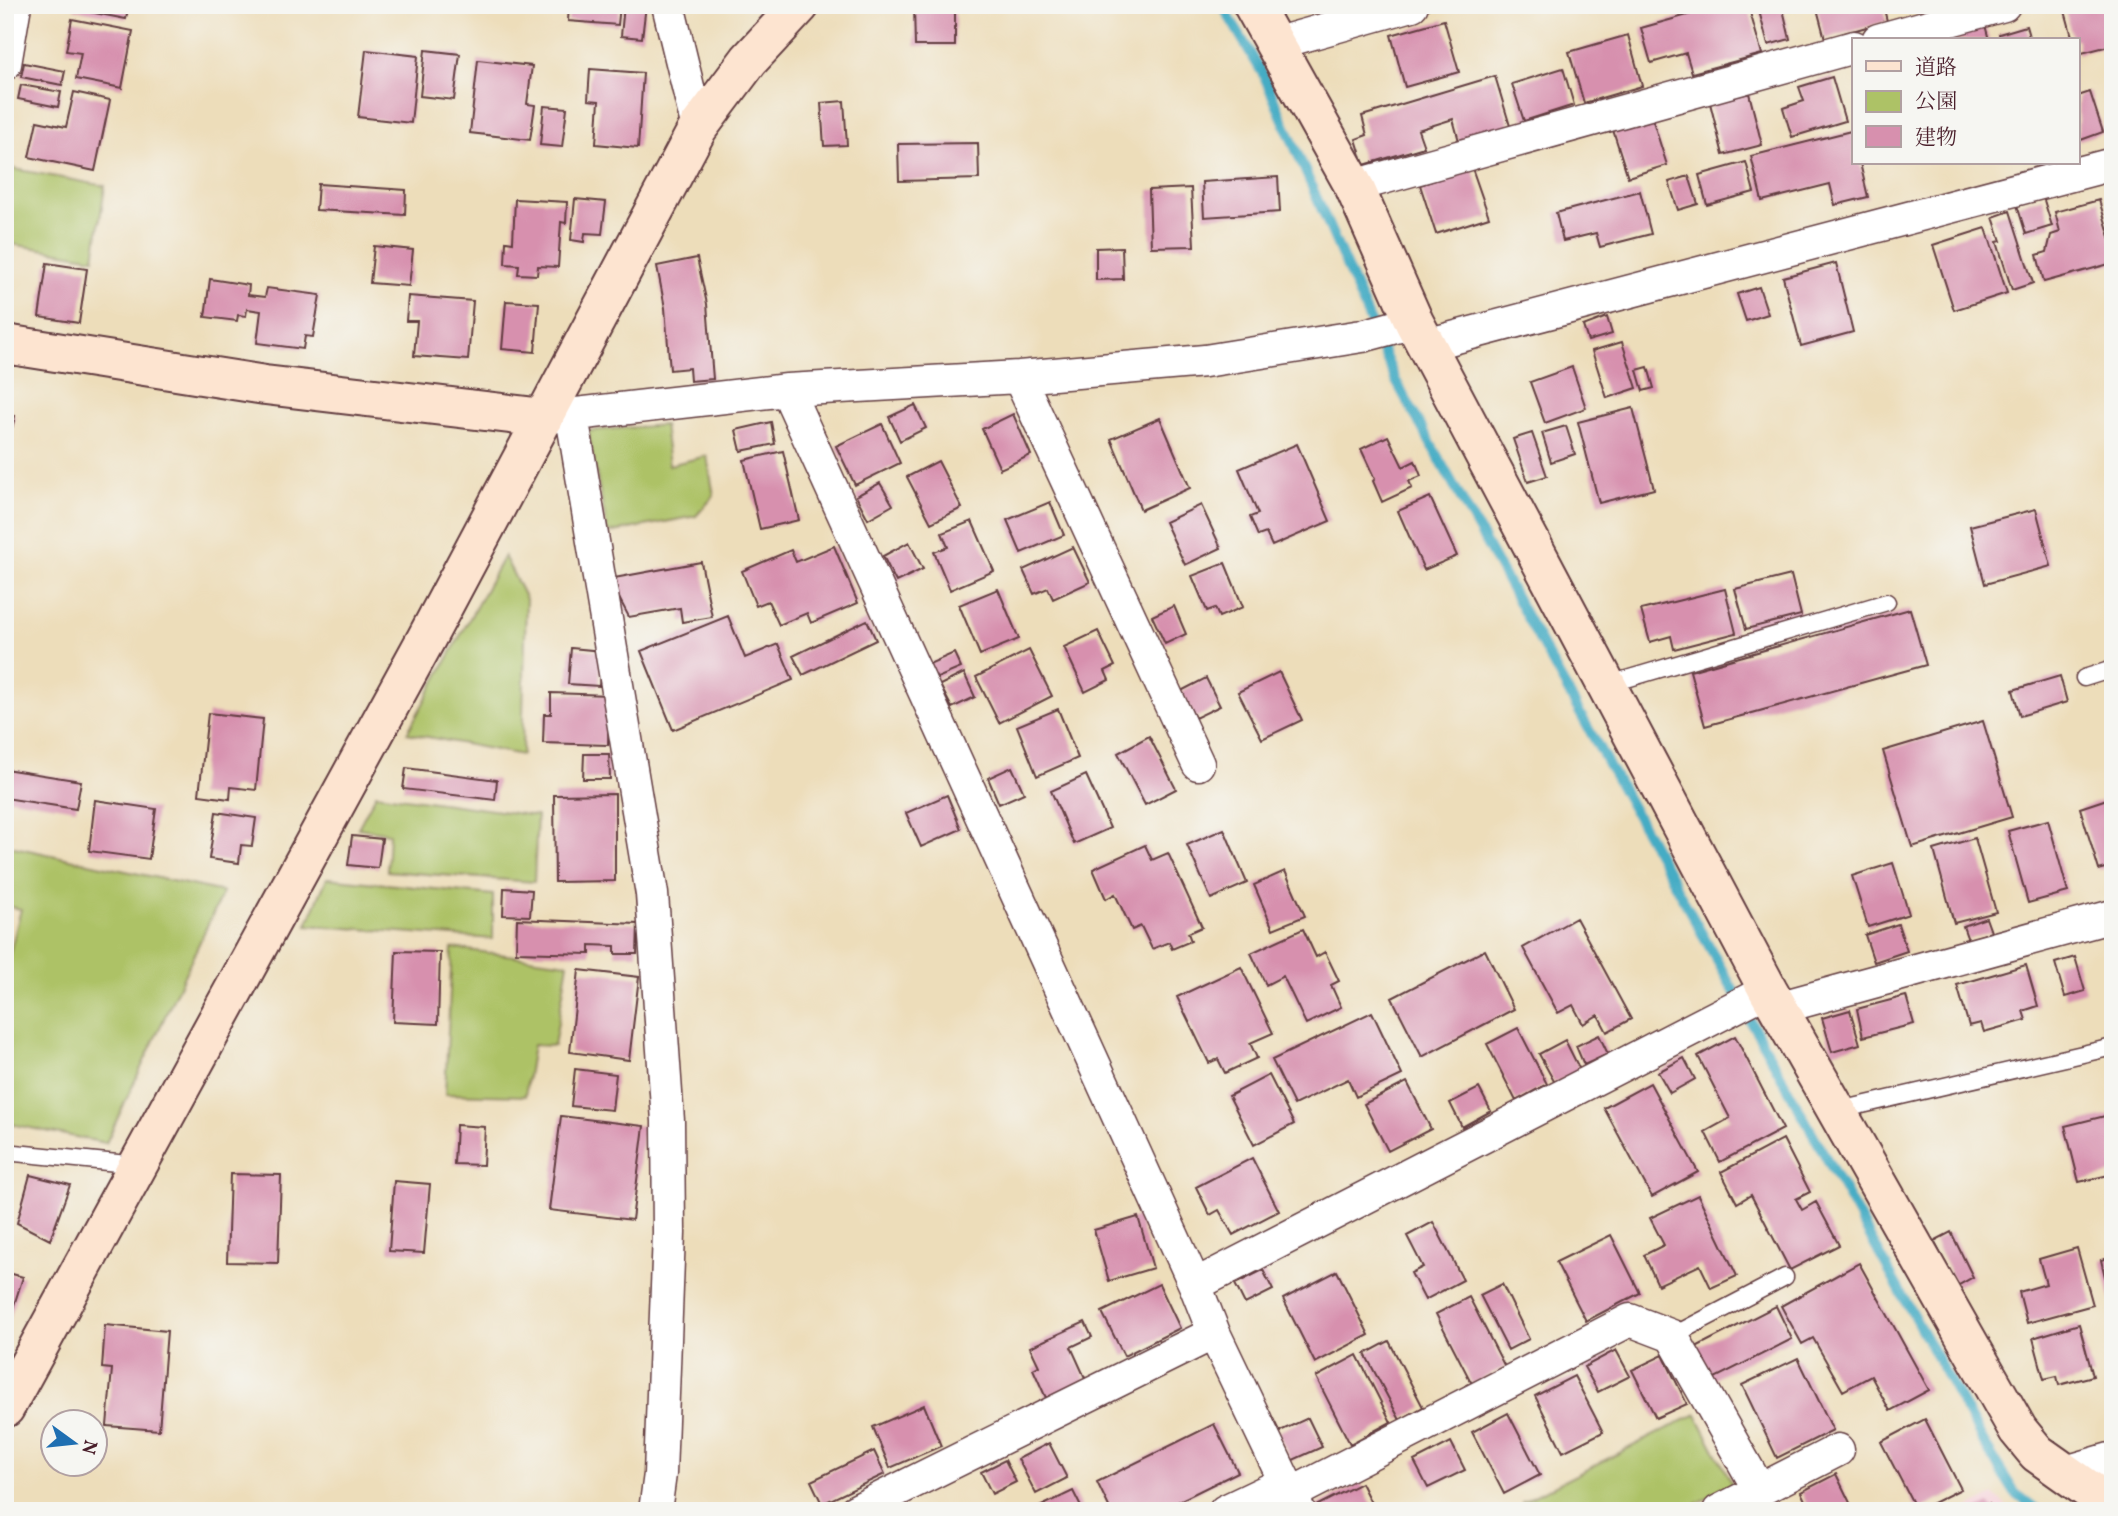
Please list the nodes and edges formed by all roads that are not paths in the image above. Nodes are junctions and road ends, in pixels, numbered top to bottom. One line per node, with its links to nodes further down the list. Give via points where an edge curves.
1 (15, 5): 10 (street)
2 (668, 5): 11 (street)
3 (800, 5): 11 (street, via 749,60)
4 (1253, 5): 8 (street)
5 (1412, 5): 8 (street)
6 (2004, 5): 7 (street)
7 (1885, 38)
8 (1274, 44): 13 (street)
9 (1852, 48): 13 (street)
10 (5, 64)
11 (698, 128): 18 (street)
12 (2113, 164): 14 (street)
13 (1354, 186): 14 (street)
14 (1398, 333): 16 (street, via 1205,360); 22 (street)
15 (5, 344): 18 (street, via 265,385)
16 (1019, 377): 17 (street); 23 (street)
17 (787, 390): 18 (street); 31 (street)
18 (558, 417): 29 (street, via 426,639); 41 (street, via 653,908 668,1121 670,1233)
19 (1887, 602): 22 (lane)
20 (2113, 668): 21 (lane)
21 (2084, 678)
22 (1606, 685): 25 (street)
23 (1198, 764)
24 (2113, 916): 25 (street)
25 (1756, 1002): 27 (street); 31 (street)
26 (2113, 1047): 27 (lane)
27 (1836, 1111): 37 (street, via 2018,1430)
28 (5, 1152): 29 (lane)
29 (138, 1165): 34 (street)
30 (1785, 1277): 33 (lane)
31 (1195, 1285): 32 (street)
32 (1214, 1333): 39 (street); 42 (street)
33 (1672, 1336): 38 (street); 39 (street, via 1630,1320)
34 (5, 1408)
35 (1838, 1450): 38 (street)
36 (2113, 1458): 37 (street)
37 (2062, 1473): 40 (street)
38 (1760, 1491): 44 (street)
39 (1292, 1496): 43 (street)
40 (2113, 1510)
41 (655, 1511)
42 (855, 1511)
43 (1225, 1511)
44 (1719, 1511)

